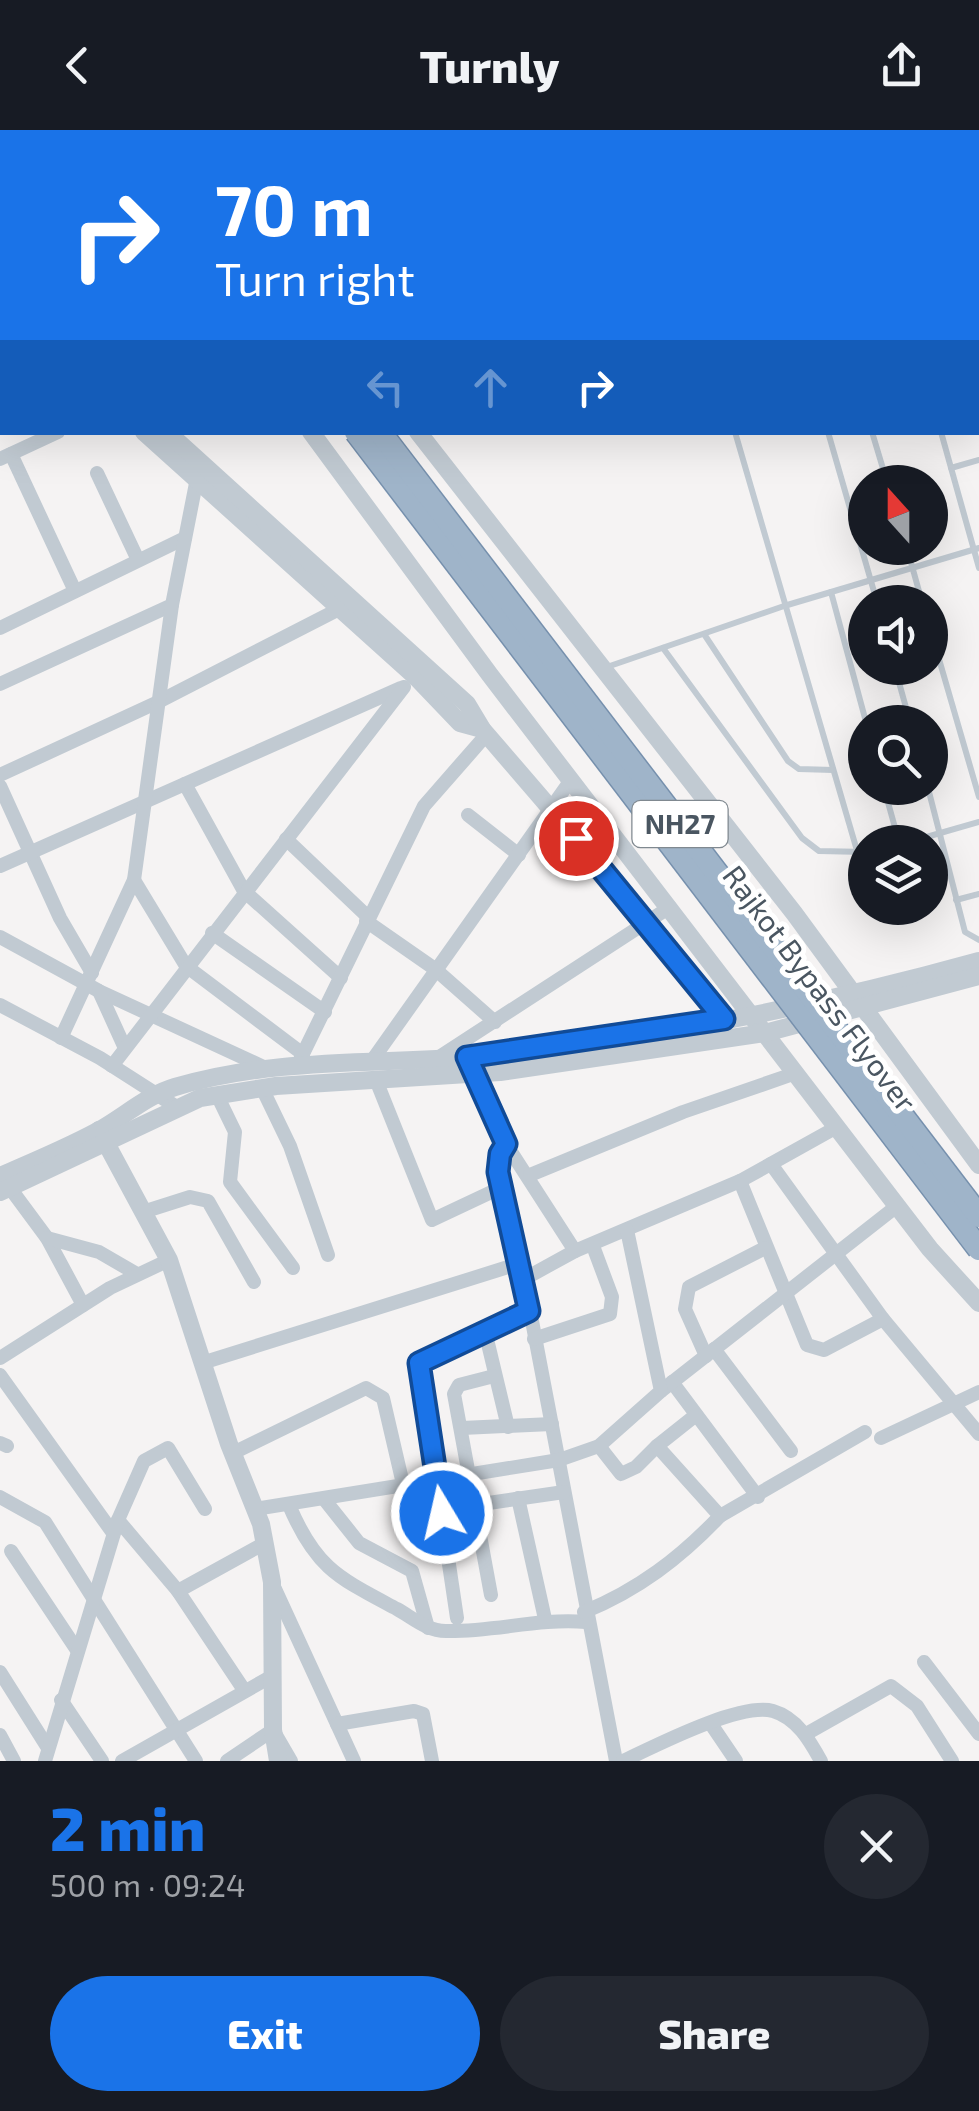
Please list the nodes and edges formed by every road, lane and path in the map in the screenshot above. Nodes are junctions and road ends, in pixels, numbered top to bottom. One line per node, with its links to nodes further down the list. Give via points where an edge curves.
1 (433, 130): 2 (street)
2 (440, 130)
3 (52, 435): 14 (street)
4 (148, 435): 18 (street)
5 (169, 435): 18 (street)
6 (312, 435): 45 (street)
7 (358, 435): 115 (highway, Rajkot Bypass Flyover / NH27, bridge)
8 (382, 435): 110 (highway, Rajkot Bypass Flyover / NH27, bridge)
9 (420, 435): 36 (street)
10 (737, 435): 32 (lane)
11 (829, 435): 25 (lane)
12 (873, 435): 16 (lane)
13 (942, 435): 17 (lane)
14 (6, 456): 28 (street)
15 (979, 460): 17 (lane)
16 (882, 465)
17 (951, 468): 21 (lane)
18 (199, 471): 20 (street); 31 (street)
19 (97, 473): 22 (street)
20 (185, 538): 22 (street); 30 (street)
21 (976, 548): 23 (lane); 24 (lane)
22 (138, 560): 28 (street)
23 (912, 567): 25 (lane); 27 (lane)
24 (979, 568)
25 (871, 579): 26 (lane); 29 (lane)
26 (873, 585)
27 (917, 585)
28 (75, 591): 33 (street)
29 (831, 592): 32 (lane); 41 (lane)
30 (172, 604): 38 (street); 40 (street)
31 (347, 604): 37 (street); 40 (street)
32 (784, 606): 34 (lane); 43 (lane)
33 (2, 623)
34 (704, 634): 35 (lane); 43 (lane, via 788,761 799,769)
35 (663, 648): 36 (lane); 57 (lane, via 802,838 819,852)
36 (603, 668): 77 (street)
37 (416, 677): 42 (street, via 456,720); 46 (street); 55 (street)
38 (0, 684)
39 (947, 685): 48 (lane)
40 (158, 702): 44 (street); 49 (street)
41 (861, 705)
42 (484, 732): 50 (street); 66 (street, via 424,806)
43 (832, 770): 53 (lane)
44 (0, 775)
45 (571, 780): 50 (street); 65 (street)
46 (185, 784): 49 (street); 62 (street)
47 (0, 786): 56 (street)
48 (979, 797)
49 (142, 803): 56 (street); 61 (street)
50 (552, 810): 58 (street); 67 (street)
51 (468, 815): 58 (street)
52 (979, 822): 54 (lane)
53 (851, 825)
54 (948, 831)
55 (286, 839): 62 (street); 66 (street)
56 (30, 853): 59 (street); 76 (street)
57 (848, 853)
58 (519, 855): 73 (street)
59 (0, 866)
60 (948, 866): 64 (lane)
61 (134, 880): 72 (street); 76 (street)
62 (244, 891): 68 (street); 75 (street)
63 (979, 894): 64 (lane)
64 (956, 900): 70 (lane, via 965,932)
65 (670, 907): 67 (street); 81 (street)
66 (367, 919): 73 (street); 75 (street)
67 (648, 922): 82 (street); 83 (street)
68 (212, 933): 72 (street); 80 (street)
69 (0, 937): 76 (street)
70 (979, 940)
71 (979, 961): 77 (street)
72 (186, 966): 79 (street); 88 (street)
73 (435, 970): 83 (street); 92 (street)
74 (979, 976): 77 (street)
75 (342, 978): 80 (street)
76 (92, 983): 79 (street); 85 (street); 86 (street)
77 (858, 1003): 81 (street); 84 (street); 103 (street)
78 (0, 1005): 85 (street)
79 (150, 1012): 86 (street); 91 (street)
80 (324, 1012): 88 (street)
81 (751, 1014): 82 (street); 84 (street)
82 (724, 1019): 87 (street)
83 (495, 1022): 89 (street)
84 (765, 1033): 93 (street); 94 (street)
85 (61, 1038): 90 (street)
86 (124, 1046): 90 (street)
87 (467, 1057): 89 (street); 94 (street)
88 (300, 1060): 91 (street); 92 (street)
89 (436, 1060): 92 (street)
90 (112, 1066): 96 (street)
91 (268, 1069): 96 (street)
92 (374, 1071): 94 (street); 95 (street); 107 (street, via 432,1220)
93 (796, 1073): 99 (street); 104 (street)
94 (476, 1074): 101 (street)
95 (262, 1088): 97 (street); 118 (street)
96 (155, 1094): 98 (street); 100 (street)
97 (217, 1095): 98 (street); 121 (street, via 236,1132 230,1182)
98 (175, 1106): 100 (street)
99 (837, 1127): 102 (street); 108 (street)
100 (102, 1135): 106 (street); 109 (street)
101 (506, 1144): 104 (street); 107 (street, via 498,1164)
102 (771, 1164): 105 (street); 117 (street)
103 (979, 1165)
104 (530, 1175): 116 (street)
105 (740, 1181): 111 (street); 114 (street)
106 (3, 1185): 112 (street)
107 (500, 1188): 120 (street)
108 (897, 1206): 117 (street); 126 (street)
109 (146, 1210): 119 (street); 124 (street, via 190,1198 208,1201)
110 (979, 1216)
111 (627, 1230): 113 (street); 137 (street)
112 (47, 1238): 122 (street, via 99,1252); 127 (street)
113 (593, 1246): 116 (street); 131 (street, via 612,1297 610,1314)
114 (766, 1248): 125 (street); 132 (street, via 700,1280 683,1297)
115 (979, 1249)
116 (575, 1251): 123 (street)
117 (836, 1254): 125 (street); 129 (street)
118 (328, 1255)
119 (169, 1260): 122 (street); 134 (street)
120 (520, 1264): 123 (street); 134 (street)
121 (293, 1268)
122 (138, 1274): 127 (street)
123 (524, 1280): 128 (street)
124 (254, 1282)
125 (785, 1294): 129 (street, via 814,1349); 132 (street)
126 (979, 1303)
127 (84, 1305): 133 (street)
128 (529, 1311): 130 (street); 131 (street)
129 (884, 1319): 139 (street)
130 (484, 1332): 136 (street); 153 (street, via 419,1363)
131 (534, 1339): 141 (street)
132 (710, 1353): 137 (street); 149 (street)
133 (0, 1358)
134 (202, 1363): 150 (street)
135 (0, 1374): 165 (street)
136 (494, 1376): 142 (street); 143 (street, via 455,1388)
137 (666, 1387): 140 (street); 147 (street)
138 (979, 1392): 139 (street)
139 (955, 1404): 145 (street); 146 (street)
140 (696, 1415): 148 (street); 158 (street)
141 (552, 1424): 142 (street); 151 (street)
142 (508, 1427): 143 (street)
143 (462, 1428): 152 (street)
144 (865, 1432): 158 (street)
145 (979, 1434)
146 (881, 1438)
147 (599, 1446): 148 (street, via 620,1474); 151 (street)
148 (657, 1446): 164 (street)
149 (791, 1452)
150 (233, 1454): 154 (street, via 366,1388 383,1398); 162 (street)
151 (559, 1460): 152 (street); 155 (street)
152 (469, 1473): 153 (street); 160 (street)
153 (437, 1478): 154 (street); 172 (street)
154 (403, 1484): 159 (street)
155 (564, 1492): 157 (street); 174 (street)
156 (0, 1497): 171 (street, via 45,1522)
157 (518, 1498): 160 (street); 173 (street)
158 (758, 1498): 164 (street)
159 (324, 1499): 161 (street); 175 (street, via 360,1543 412,1571)
160 (474, 1504): 170 (street)
161 (289, 1505): 162 (street); 175 (street, via 324,1565 371,1600)
162 (255, 1509): 166 (street)
163 (205, 1510): 165 (street, via 168,1448 144,1462)
164 (720, 1516): 174 (street, via 682,1556)
165 (115, 1527): 169 (street); 171 (street)
166 (265, 1544): 168 (street); 169 (street)
167 (11, 1551): 176 (street)
168 (272, 1582): 179 (street); 182 (street)
169 (178, 1591): 180 (street)
170 (491, 1595)
171 (92, 1602): 176 (street); 185 (street)
172 (457, 1618)
173 (545, 1618): 174 (street); 175 (street)
174 (586, 1622): 199 (street)
175 (428, 1628)
176 (76, 1650): 181 (street)
177 (924, 1662): 187 (street)
178 (0, 1672): 189 (street)
179 (274, 1675): 180 (street); 184 (street)
180 (244, 1690): 185 (street)
181 (60, 1700): 189 (street); 191 (street)
182 (337, 1724): 197 (street); 198 (street, via 423,1714)
183 (711, 1724): 186 (street, via 771,1711); 200 (street); 201 (street)
184 (273, 1730): 194 (street); 195 (street); 196 (street)
185 (176, 1733): 192 (street); 193 (street)
186 (806, 1734): 202 (street); 203 (street, via 890,1686 918,1706)
187 (979, 1734)
188 (0, 1735): 190 (street)
189 (47, 1755)
190 (14, 1761)
191 (102, 1761)
192 (122, 1761)
193 (196, 1761)
194 (227, 1761)
195 (278, 1761)
196 (291, 1761)
197 (354, 1761)
198 (432, 1761)
199 (616, 1761)
200 (624, 1761)
201 (736, 1761)
202 (821, 1761)
203 (952, 1761)

